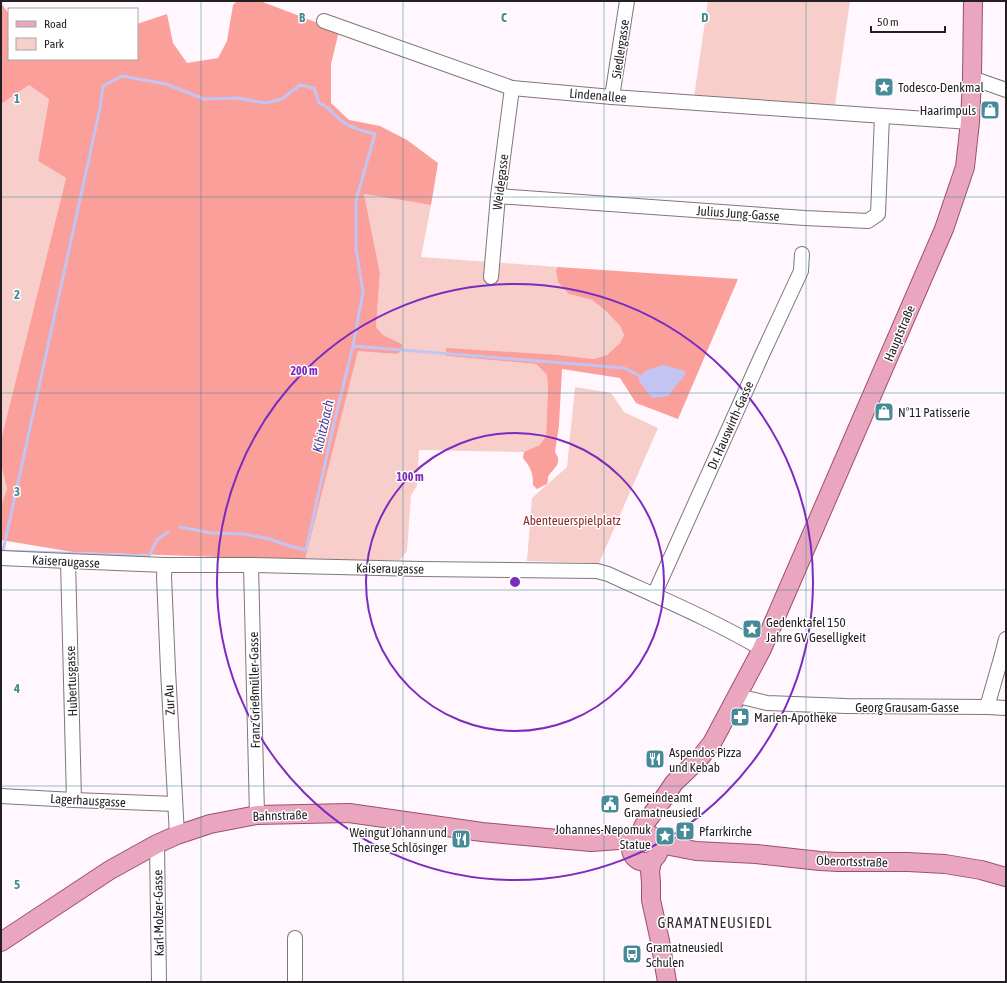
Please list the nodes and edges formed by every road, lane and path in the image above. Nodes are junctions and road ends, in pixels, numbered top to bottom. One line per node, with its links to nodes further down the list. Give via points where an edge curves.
1 (627, 1): 7 (street, Siedlergasse)
2 (973, 1): 4 (main road, Hauptstraße)
3 (324, 21): 5 (street, Lindenallee)
4 (972, 78): 6 (street); 9 (main road, Hauptstraße)
5 (512, 88): 7 (street, Lindenallee); 10 (street, Weidegasse)
6 (1006, 90)
7 (612, 97): 8 (street, Lindenallee)
8 (882, 116): 9 (street, Lindenallee); 10 (street, Julius Jung-Gasse, via 878,214 868,221)
9 (970, 122): 19 (main road, Hauptstraße, via 965,167 944,228)
10 (498, 196): 12 (street, Weidegasse)
11 (802, 254): 17 (street, Dr. Hauswirth-Gasse, via 801,272)
12 (491, 277)
13 (1, 558): 14 (street, Kaiseraugasse)
14 (68, 561): 15 (street, Kaiseraugasse); 25 (street, Hubertusgasse)
15 (165, 564): 16 (street, Kaiseraugasse); 26 (street, Zur Au)
16 (251, 565): 17 (street, Kaiseraugasse, via 597,571); 27 (street, Franz Grießmüller-Gasse)
17 (654, 595): 19 (street, Kaiseraugasse)
18 (1006, 639): 20 (street)
19 (762, 649): 21 (main road, Hauptstraße)
20 (1004, 658): 22 (street)
21 (738, 696): 22 (street, Georg Grausam-Gasse, via 767,703); 30 (main road, Hauptstraße, via 712,743 674,783 661,802)
22 (988, 707): 23 (street, Georg Grausam-Gasse)
23 (1006, 708)
24 (1, 796): 25 (street, Lagerhausgasse)
25 (74, 800): 26 (street, Lagerhausgasse)
26 (175, 804): 28 (street, Zur Au)
27 (257, 815): 28 (main road, Bahnstraße, via 210,824); 30 (main road, Bahnstraße, via 349,814 482,832)
28 (177, 835): 29 (main road, Bahnstraße)
29 (157, 844): 33 (main road, Bahnstraße, via 110,870); 34 (street, Karl-Molzer-Gasse)
30 (645, 848): 31 (main road, Oberortsstraße, via 684,853 696,850 838,862 946,864); 36 (main road, via 645,883 651,900)
31 (1006, 877)
32 (295, 938): 35 (street)
33 (1, 942)
34 (159, 982)
35 (295, 982)
36 (667, 982)

